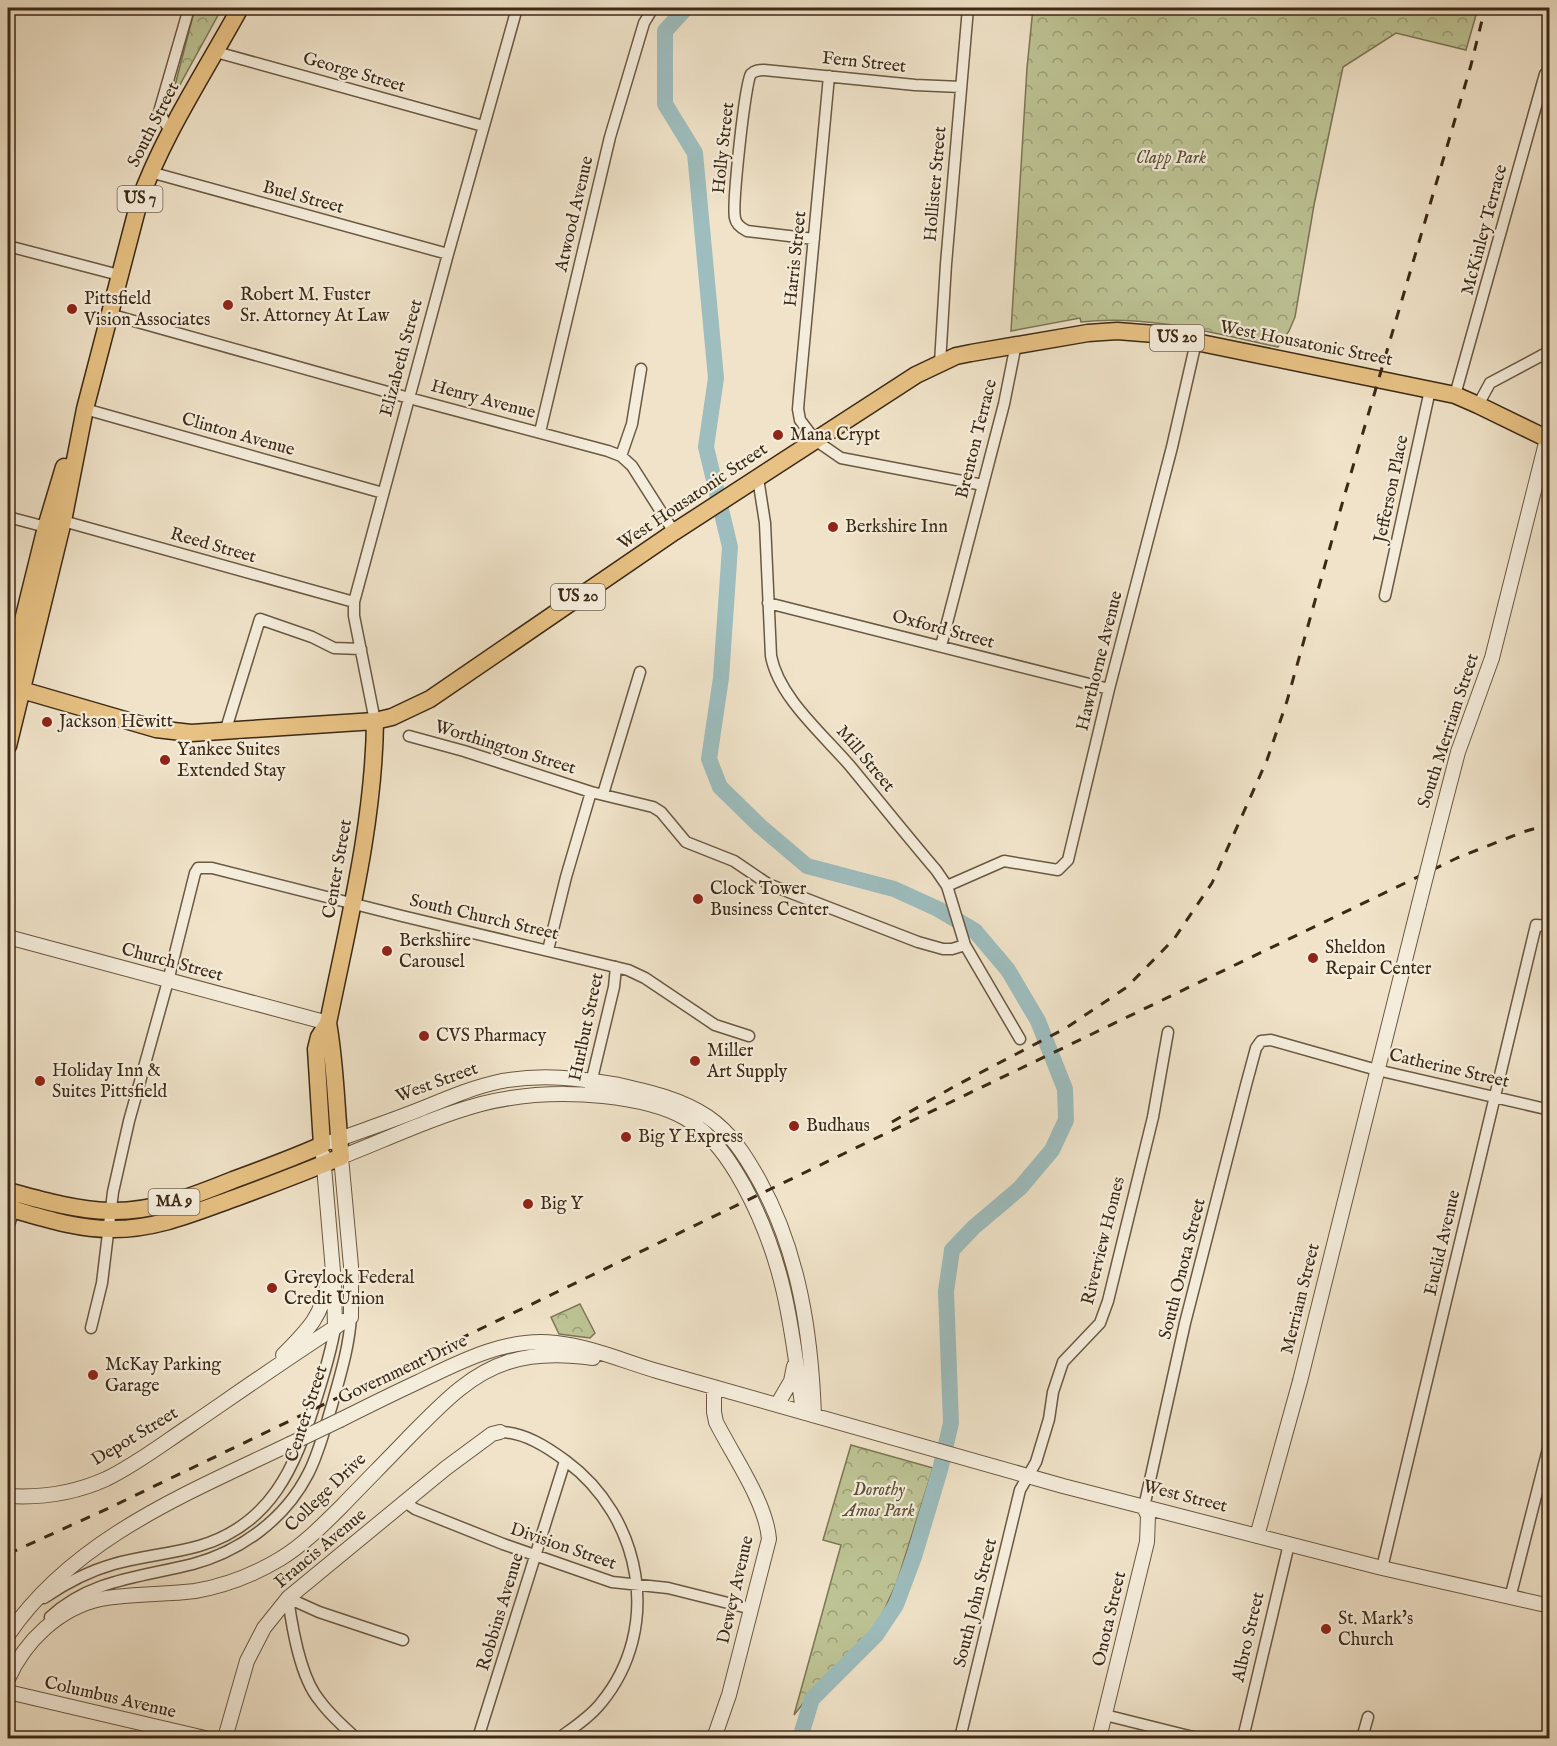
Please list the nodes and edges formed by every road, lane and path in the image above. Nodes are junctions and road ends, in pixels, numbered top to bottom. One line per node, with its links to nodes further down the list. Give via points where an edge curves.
1 (189, 8): 12 (street, via 159,112)
2 (240, 8): 6 (highway, South Street / US 7)
3 (517, 8): 11 (street, Elizabeth Street)
4 (653, 8): 29 (street, Atwood Avenue, via 644,23 610,137)
5 (968, 8): 10 (street, Hollister Street)
6 (216, 52): 11 (street, George Street); 12 (highway, South Street / US 7)
7 (764, 70): 9 (street, Fern Street); 14 (street, Holly Street, via 757,70 748,81 735,220 751,231)
8 (1545, 74): 25 (street, McKinley Terrace)
9 (830, 76): 10 (street, Fern Street); 14 (street, Harris Street)
10 (961, 87): 22 (street, Hollister Street)
11 (483, 126): 16 (street, Elizabeth Street)
12 (170, 131): 13 (highway, South Street / US 7)
13 (150, 172): 16 (street, Buel Street); 17 (highway, South Street / US 7)
14 (814, 239): 30 (street, Harris Street, via 798,409 800,420)
15 (8, 246): 17 (street)
16 (448, 254): 26 (street, Elizabeth Street)
17 (119, 275): 18 (highway, South Street / US 7)
18 (109, 314): 26 (street, Henry Avenue); 28 (highway, South Street / US 7)
19 (1196, 342): 20 (highway, West Housatonic Street / US 20, via 1117,331); 24 (highway, West Housatonic Street / US 20); 47 (street, Hawthorne Avenue)
20 (1017, 344): 22 (highway, West Housatonic Street / US 20); 34 (street, Brenton Terrace)
21 (1550, 351): 27 (street, via 1490,383)
22 (940, 363): 30 (highway, West Housatonic Street / US 20)
23 (641, 369): 32 (street, via 633,424)
24 (1430, 390): 25 (highway, West Housatonic Street / US 20); 40 (street, Jefferson Place)
25 (1455, 395): 27 (highway, West Housatonic Street / US 20)
26 (409, 398): 29 (street, Henry Avenue); 35 (street, Elizabeth Street)
27 (1478, 405): 31 (highway, West Housatonic Street / US 20)
28 (85, 409): 35 (street, Clinton Avenue); 37 (highway, South Street / US 7); 38 (highway, South Street / US 7)
29 (540, 432): 32 (street, Henry Avenue)
30 (814, 440): 33 (highway, West Housatonic Street / US 20); 34 (street, via 841,458)
31 (1548, 440): 67 (street, South Merriam Street, bridge, via 1492,658 1458,752)
32 (621, 456): 39 (street, via 632,466)
33 (753, 481): 39 (highway, West Housatonic Street / US 20); 42 (street, Mill Street, via 765,524)
34 (983, 485): 43 (street, Brenton Terrace)
35 (383, 493): 41 (street, Elizabeth Street)
36 (8, 517): 38 (street)
37 (63, 521): 41 (street, Reed Street); 46 (highway, South Street / US 7)
38 (46, 527): 46 (highway, South Street / US 7)
39 (674, 532): 48 (highway, West Housatonic Street / US 20, via 430,699)
40 (1385, 596)
41 (354, 602): 44 (street, Elizabeth Street)
42 (768, 603): 43 (street, Oxford Street); 54 (street, Mill Street, via 773,666 791,700)
43 (942, 646): 47 (street, Oxford Street)
44 (361, 649): 48 (street, Elizabeth Street); 49 (street, via 334,648 260,619)
45 (640, 672): 53 (street)
46 (12, 685): 49 (highway, West Housatonic Street / US 20, via 156,729); 51 (highway, South Street / US 7)
47 (1109, 689): 54 (street, Hawthorne Avenue, via 1065,865 1049,870 1004,861)
48 (375, 721): 49 (highway, West Housatonic Street / US 20); 55 (highway, Center Street, via 373,783)
49 (225, 732)
50 (409, 736): 52 (street, Worthington Street)
51 (8, 746)
52 (591, 792): 53 (street, Worthington Street); 59 (street)
53 (603, 794): 58 (street, Worthington Street, via 653,807 686,842 734,861 789,893 943,950)
54 (947, 886): 58 (street, Mill Street)
55 (352, 902): 59 (street, South Church Street); 61 (street, South Church Street, via 212,868 198,868); 62 (highway, Center Street)
56 (1550, 926): 69 (street, Euclid Avenue, via 1536,925)
57 (8, 937): 61 (street, Church Street)
58 (964, 945): 65 (street, Mill Street)
59 (548, 950): 60 (street, South Church Street)
60 (616, 967): 64 (street, South Church Street, via 645,978 715,1025); 68 (street, Hurlbut Street)
61 (168, 981): 62 (street, Church Street); 76 (street, via 129,1121)
62 (328, 1023): 71 (highway, Center Street); 72 (highway, Center Street, via 316,1049)
63 (1168, 1032): 92 (street, Riverview Homes, via 1153,1117 1108,1301 1100,1323 1063,1362 1036,1462)
64 (749, 1036)
65 (1020, 1039)
66 (1261, 1041): 67 (street, Catherine Street, via 1271,1040); 95 (street, South Onota Street, via 1246,1085 1185,1323)
67 (1377, 1070): 69 (street, Catherine Street); 96 (street, Merriam Street)
68 (590, 1087): 71 (street, West Street, via 565,1077 534,1077 485,1085); 73 (street, West Street, via 483,1104); 83 (street, West Street, via 665,1109 698,1127 718,1147 736,1172 771,1245); 88 (street, West Street, via 659,1095 696,1110 721,1127 745,1155 782,1227 793,1261 808,1335)
69 (1495, 1096): 70 (street, Catherine Street); 99 (street, Euclid Avenue)
70 (1550, 1110)
71 (339, 1139): 72 (street, West Street); 73 (highway, Center Street)
72 (322, 1145): 74 (street, Center Street); 76 (highway, West Street / MA 9, via 171,1203)
73 (341, 1157): 74 (highway, West Street / MA 9); 80 (street, Center Street, via 351,1266)
74 (324, 1164): 78 (highway, West Street / MA 9, via 175,1220); 79 (street, Center Street)
75 (12, 1201): 76 (highway, West Street / MA 9); 77 (street); 78 (highway, West Street / MA 9, via 65,1224)
76 (111, 1211): 78 (street)
77 (8, 1228)
78 (109, 1229): 81 (street)
79 (332, 1260): 82 (street, Center Street); 85 (street, Depot Street, via 325,1298 316,1318)
80 (351, 1317): 82 (street, Depot Street); 108 (street, Center Street, via 346,1357 318,1451 286,1507 250,1538 223,1554 90,1590 57,1611)
81 (91, 1328)
82 (335, 1328): 85 (street, Depot Street); 105 (street, Center Street, via 296,1458 284,1482 250,1519 202,1545 98,1569 62,1586)
83 (795, 1351): 87 (street, West Street, via 791,1381); 88 (street, West Street)
84 (641, 1367): 86 (street, Government Drive); 105 (street, Government Drive, bridge, via 601,1352 539,1342 486,1351 170,1502 78,1562); 108 (street, College Drive, via 565,1355 526,1357 497,1366 451,1396 315,1532 281,1558 206,1589 89,1602 52,1623)
85 (267, 1371): 93 (street, Depot Street, via 106,1479 71,1491)
86 (714, 1387): 87 (street, Government Drive); 104 (street, Dewey Avenue, via 717,1422 768,1526 769,1539)
87 (777, 1405): 88 (street, Government Drive)
88 (809, 1414): 92 (street, West Street)
89 (500, 1432): 91 (street, via 517,1433); 94 (street, Francis Avenue, via 492,1434)
90 (1550, 1441): 102 (street)
91 (565, 1461): 98 (street, Robbins Avenue); 100 (street, via 585,1476 609,1504 626,1537)
92 (1028, 1476): 95 (street, West Street); 119 (street, South John Street, via 1021,1488)
93 (8, 1496)
94 (405, 1502): 98 (street, Division Street); 101 (street, Francis Avenue)
95 (1144, 1507): 96 (street, West Street); 111 (street, Onota Street, via 1148,1516 1147,1542)
96 (1257, 1536): 97 (street, West Street)
97 (1288, 1544): 99 (street, West Street); 122 (street, Albro Street)
98 (535, 1555): 100 (street, Division Street, via 612,1582); 116 (street, Robbins Avenue)
99 (1382, 1568): 102 (street, West Street)
100 (636, 1583): 104 (street, Division Street); 117 (street, via 634,1633 627,1660 600,1705)
101 (288, 1598): 107 (street); 114 (street, Francis Avenue, via 264,1628 247,1661); 115 (street, via 300,1657 311,1686 318,1700)
102 (1510, 1598): 103 (street, West Street)
103 (1550, 1606)
104 (752, 1609): 118 (street, Dewey Avenue)
105 (27, 1611): 106 (street, Center Street)
106 (8, 1635)
107 (403, 1640)
108 (23, 1650): 109 (street, Center Street)
109 (8, 1679)
110 (8, 1692): 113 (street, Columbus Avenue)
111 (1105, 1715): 120 (street, Onota Street); 121 (street)
112 (1368, 1718): 123 (street)
113 (205, 1738)
114 (225, 1738)
115 (356, 1738)
116 (478, 1738)
117 (560, 1738)
118 (714, 1738)
119 (960, 1738)
120 (1100, 1738)
121 (1197, 1738)
122 (1243, 1738)
123 (1362, 1738)

